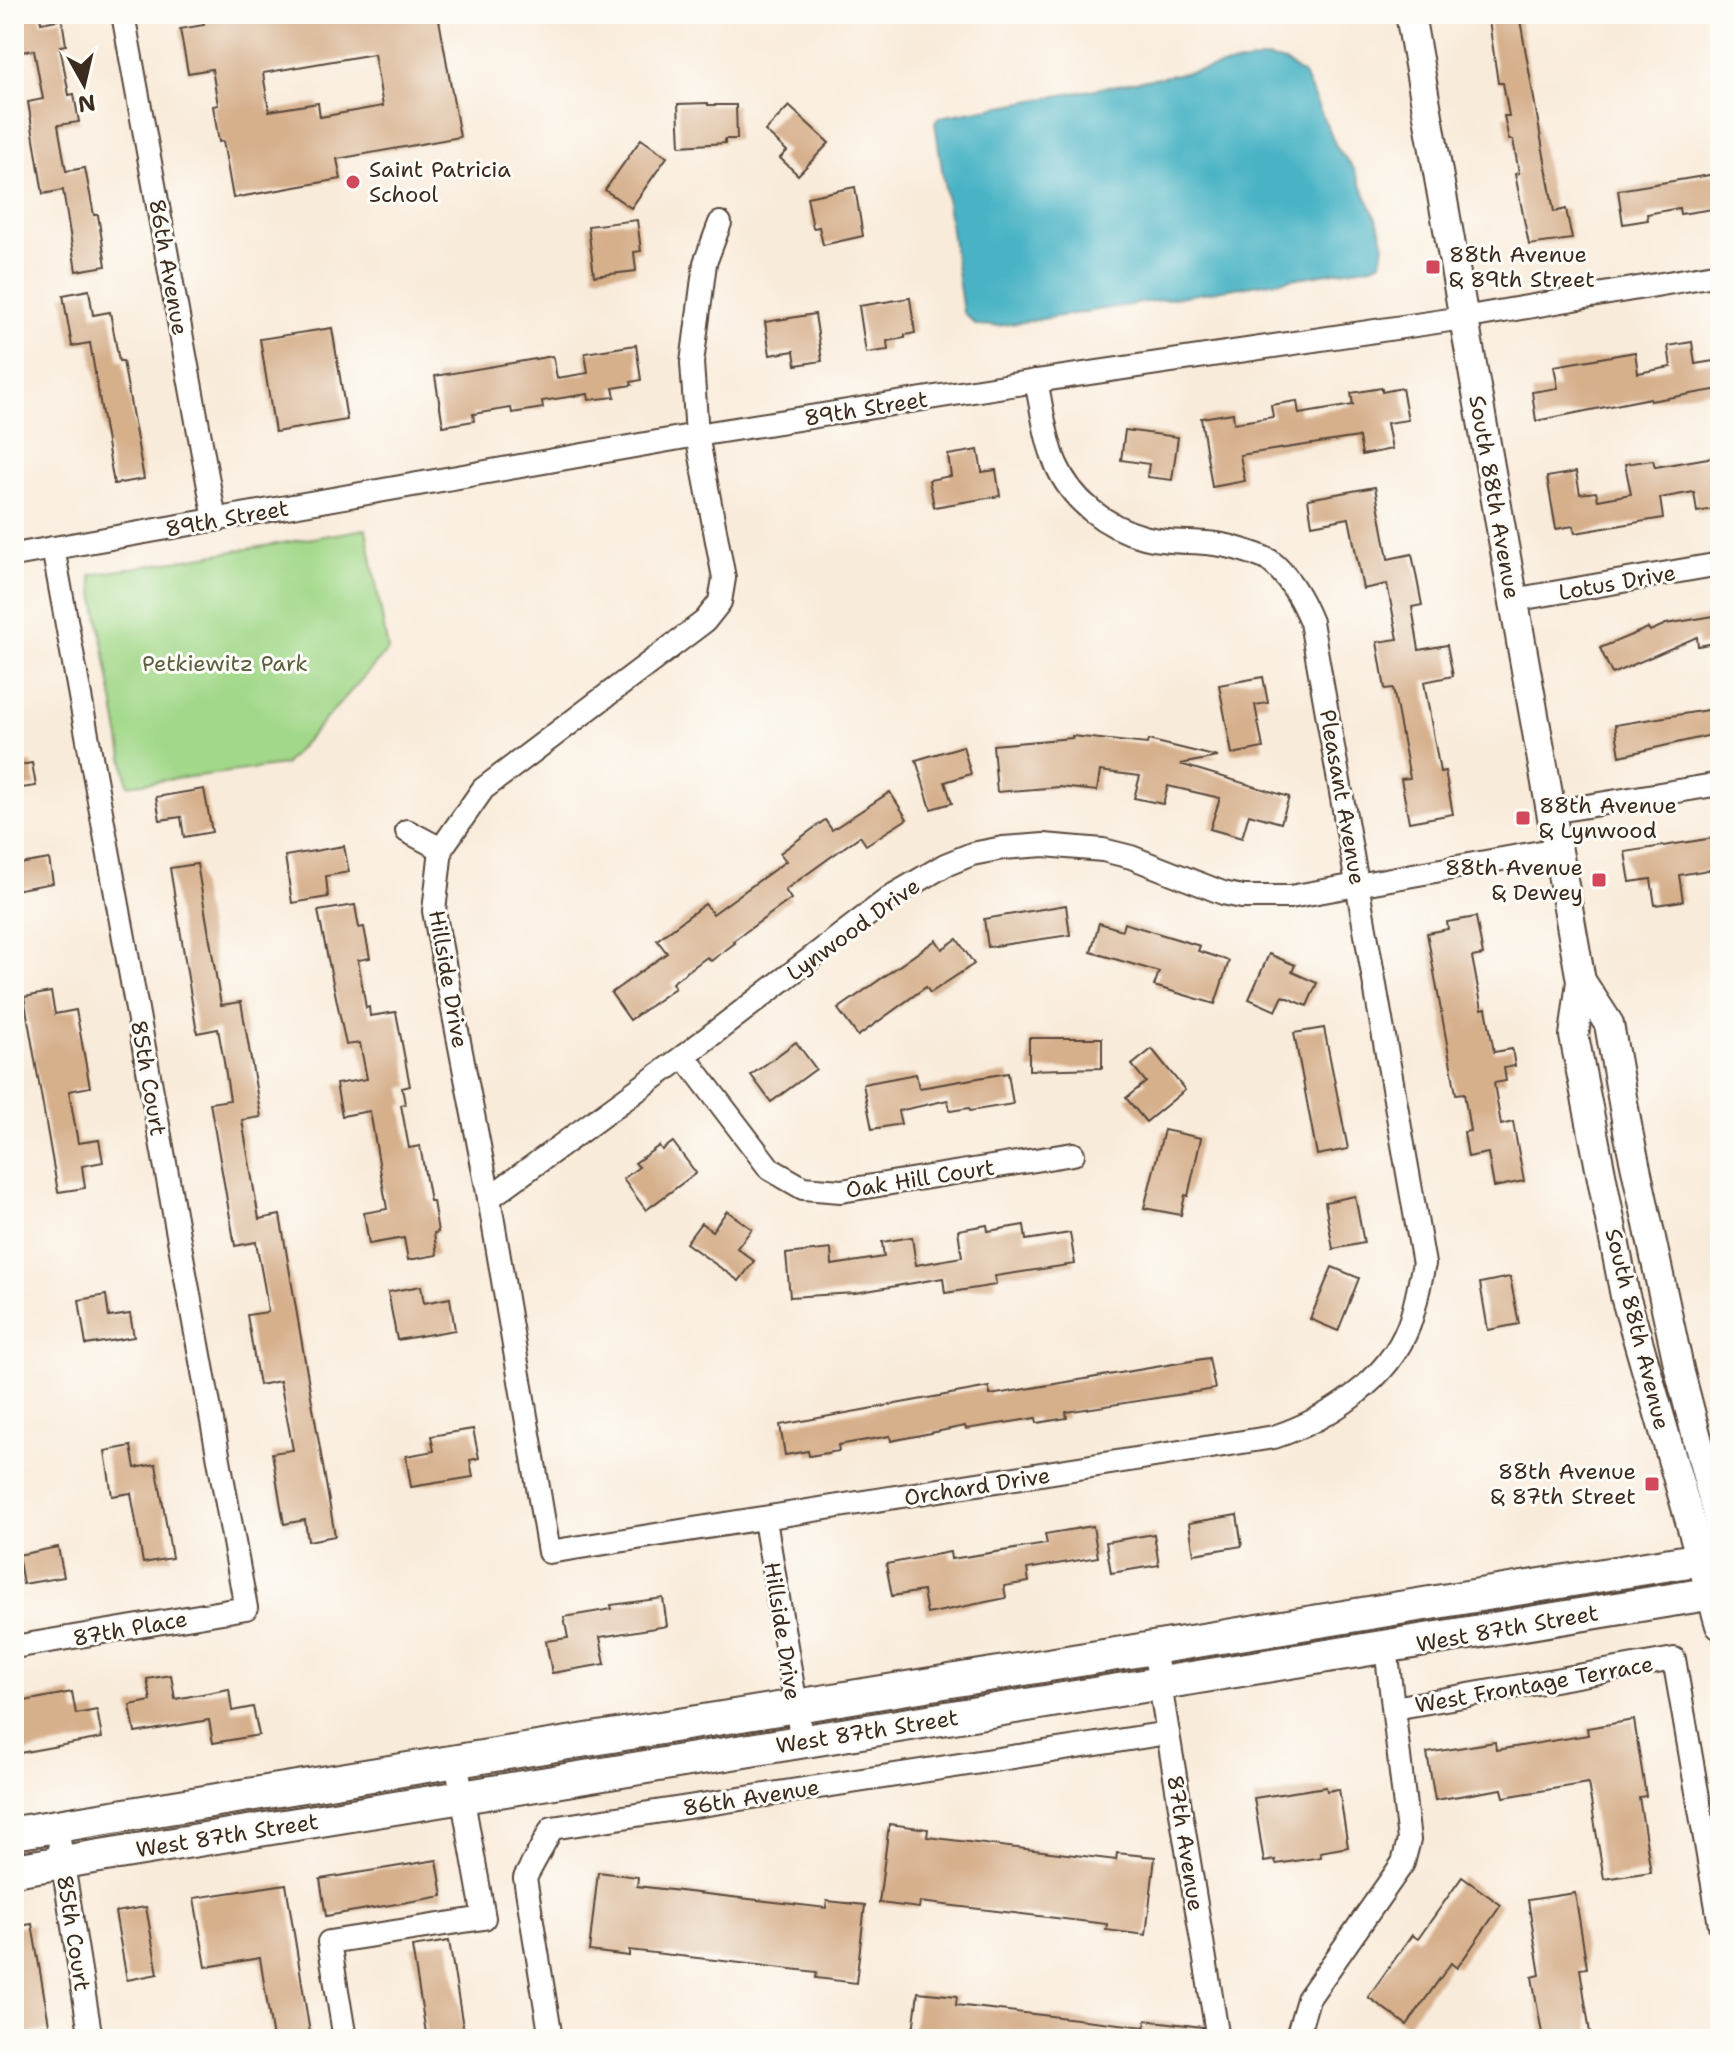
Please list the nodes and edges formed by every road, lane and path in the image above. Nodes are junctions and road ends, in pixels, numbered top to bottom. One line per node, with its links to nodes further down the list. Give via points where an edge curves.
1 (123, 14): 8 (street, 86th Avenue)
2 (1410, 14): 5 (street, South 88th Avenue)
3 (720, 223): 7 (street, Hillside Drive, via 705,263 694,333)
4 (1720, 274): 5 (street, 89th Street)
5 (1463, 318): 6 (street, 89th Street); 12 (street, South 88th Avenue)
6 (1036, 381): 7 (street, 89th Street); 18 (street, Pleasant Avenue, via 1057,466 1093,513 1145,537 1219,543 1248,552 1269,561 1302,598 1311,622)
7 (697, 435): 8 (street, 89th Street); 16 (street, Hillside Drive, via 724,578 720,602 705,621 483,789)
8 (215, 520): 9 (street, 89th Street)
9 (53, 548): 10 (street, 89th Street); 29 (street, 85th Court)
10 (14, 555)
11 (1720, 564): 12 (street, Lotus Drive)
12 (1513, 600): 14 (street, South 88th Avenue)
13 (1720, 784): 14 (street)
14 (1551, 812): 17 (street, South 88th Avenue)
15 (407, 831): 16 (street)
16 (441, 849): 22 (street, Hillside Drive, via 434,911)
17 (1558, 849): 18 (street, Lynwood Drive); 19 (street, South 88th Avenue)
18 (1359, 885): 20 (street, Lynwood Drive, via 1290,897 1242,897 1103,850 1044,845 972,854 892,896); 23 (street, Pleasant Avenue, via 1424,1264 1408,1326)
19 (1581, 981): 25 (street, South 88th Avenue, via 1609,1024 1680,1373); 27 (street, South 88th Avenue, via 1574,1036 1625,1296)
20 (684, 1056): 21 (street, Oak Hill Court, via 770,1169 803,1188 841,1191); 22 (street, Lynwood Drive)
21 (1073, 1154)
22 (489, 1198): 26 (street, Hillside Drive)
23 (1384, 1369): 24 (street, Orchard Drive, via 1329,1413 1274,1437)
24 (765, 1520): 26 (street, Orchard Drive); 35 (street, Hillside Drive)
25 (1720, 1526)
26 (549, 1552)
27 (1711, 1558): 28 (street, South 88th Avenue); 32 (main road, West 87th Street)
28 (1715, 1593): 30 (street, South 88th Avenue); 33 (main road, West 87th Street)
29 (246, 1608): 31 (street, 87th Place)
30 (1720, 1625)
31 (14, 1647)
32 (1154, 1648): 34 (street, 87th Avenue); 35 (main road, West 87th Street)
33 (1386, 1648): 34 (main road, West 87th Street); 36 (street)
34 (1160, 1683): 37 (street, 87th Avenue); 38 (main road, West 87th Street)
35 (796, 1707): 38 (street, Hillside Drive); 39 (main road, West 87th Street)
36 (1394, 1708): 45 (street, West Frontage Terrace, via 1674,1659); 50 (street, via 1409,1840 1403,1863 1308,1999)
37 (1168, 1733): 48 (street, 86th Avenue, via 552,1828 525,1878); 49 (street, 87th Avenue)
38 (802, 1742): 40 (main road, West 87th Street)
39 (456, 1761): 40 (street); 41 (main road, West 87th Street)
40 (462, 1797): 43 (main road, West 87th Street); 47 (street, via 484,1918 329,1942)
41 (57, 1827): 42 (main road, West 87th Street); 43 (street, 85th Court)
42 (14, 1833)
43 (62, 1862): 44 (main road, West 87th Street); 46 (street, 85th Court)
44 (14, 1870)
45 (1720, 1925)
46 (91, 2039)
47 (345, 2039)
48 (551, 2039)
49 (1218, 2039)
50 (1299, 2039)

